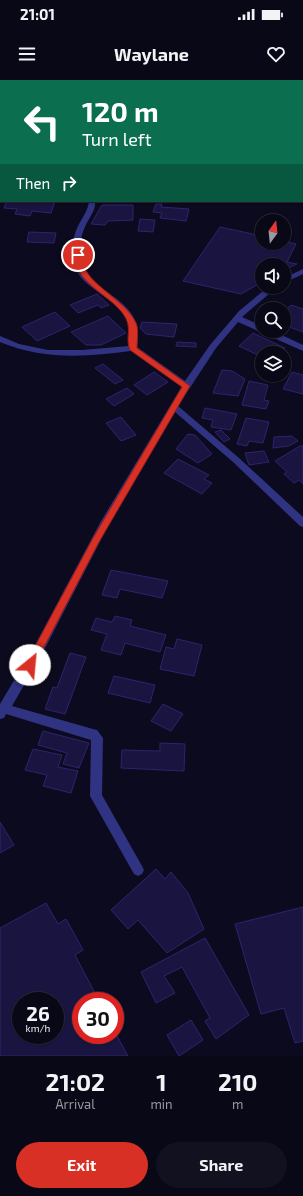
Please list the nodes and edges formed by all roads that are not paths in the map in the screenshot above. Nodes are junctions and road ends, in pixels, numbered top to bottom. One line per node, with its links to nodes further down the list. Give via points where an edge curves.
1 (92, 202): 9 (street, via 93,206 80,228 78,264 87,277 123,309 133,324)
2 (303, 271): 3 (street)
3 (291, 277)
4 (263, 294): 5 (street)
5 (237, 318): 6 (street); 11 (street)
6 (255, 326)
7 (0, 338): 9 (street, via 16,346 56,352 94,354)
8 (281, 338): 10 (street)
9 (133, 348): 11 (street)
10 (303, 348)
11 (187, 386): 12 (street)
12 (174, 407): 13 (street, via 236,460); 14 (street, via 100,533 17,689)
13 (303, 523)
14 (2, 711): 15 (street, via 93,734 97,738 96,796)
15 (138, 870)

